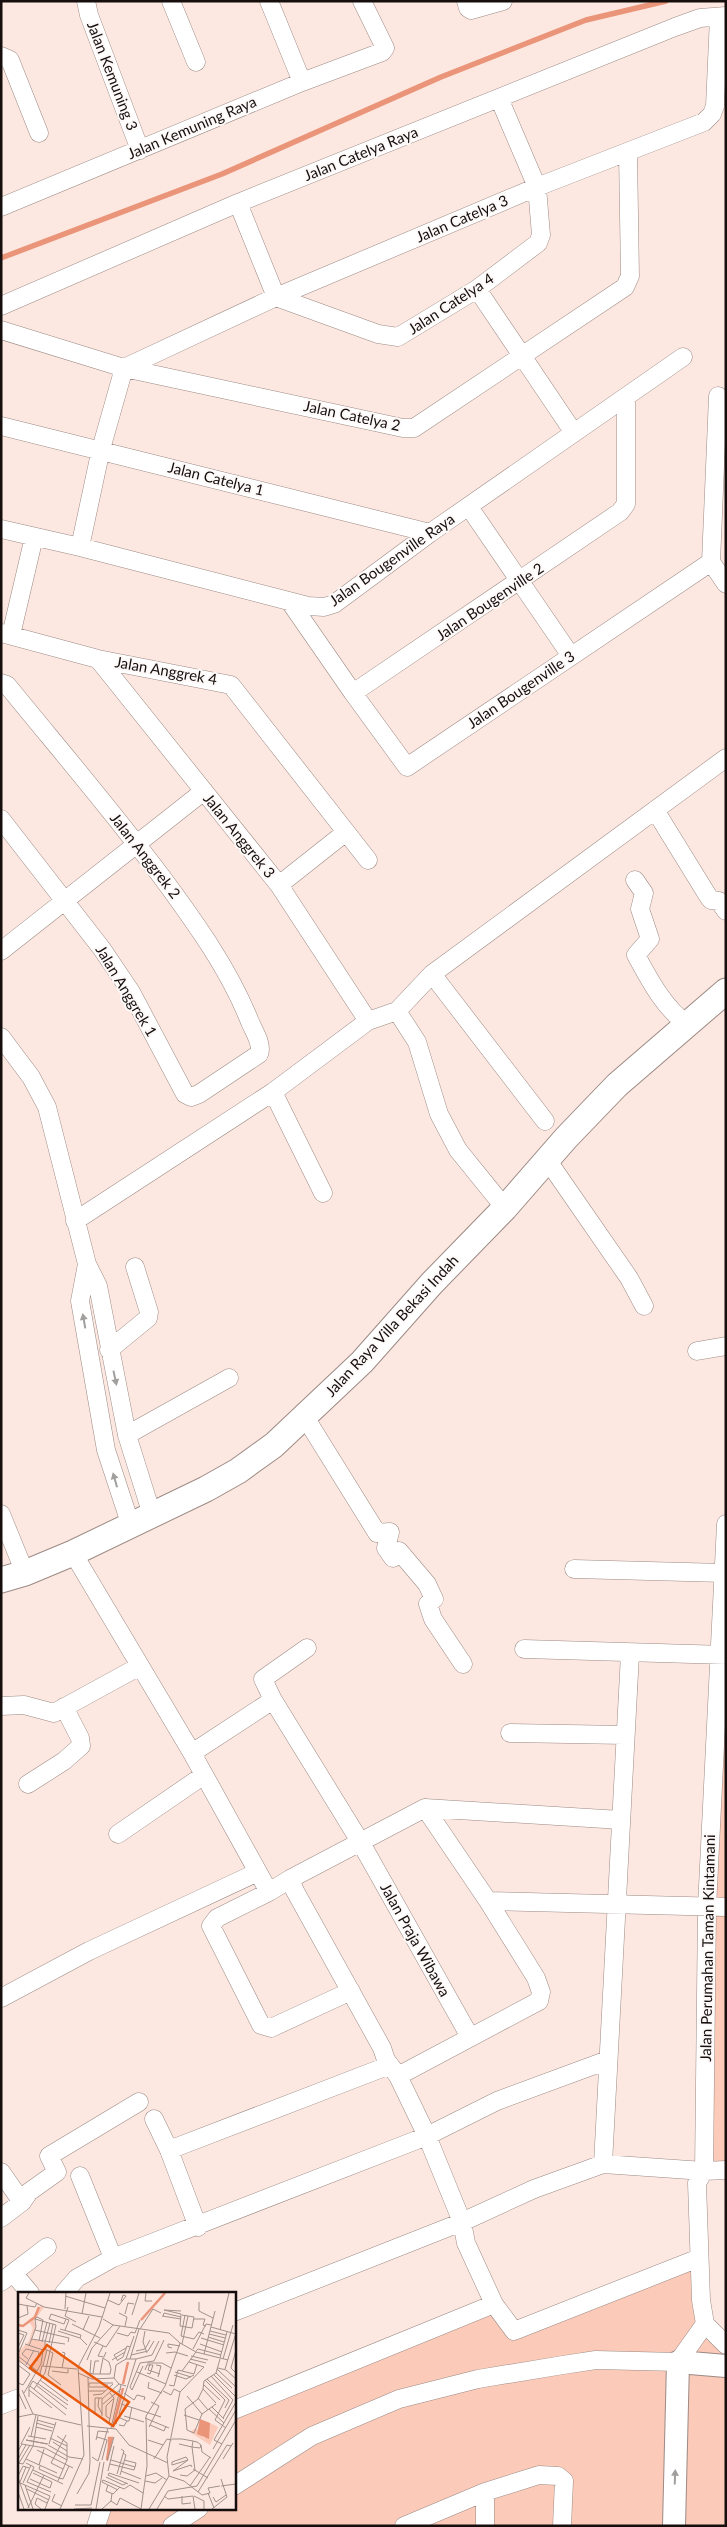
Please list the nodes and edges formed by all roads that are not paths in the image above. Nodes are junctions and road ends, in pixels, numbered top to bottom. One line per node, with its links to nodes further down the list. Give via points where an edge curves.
1 (86, 1): 13 (street, Jalan Kemuning 3)
2 (171, 1): 9 (street)
3 (269, 1): 10 (street)
4 (362, 1): 10 (street, Jalan Kemuning Raya, via 384,51)
5 (466, 1): 6 (street, via 471,10)
6 (503, 1)
7 (722, 17): 11 (street, Jalan Catelya Raya, via 692,20); 14 (street, Jalan Catelya 3, via 712,114 704,122)
8 (1, 56): 12 (street, via 10,60)
9 (196, 62)
10 (302, 82): 13 (street, Jalan Kemuning Raya)
11 (499, 98): 15 (street); 16 (street, Jalan Catelya Raya)
12 (39, 133)
13 (140, 150): 17 (street, Jalan Kemuning Raya)
14 (628, 153): 15 (street, Jalan Catelya 3); 22 (street, Jalan Catelya 2, via 628,283)
15 (537, 188): 18 (street, Jalan Catelya 4, via 541,236 538,243); 19 (street, Jalan Catelya 3)
16 (238, 203): 19 (street); 20 (street, Jalan Catelya Raya)
17 (1, 207)
18 (477, 289): 19 (street, Jalan Catelya 4, via 394,338); 22 (street)
19 (276, 297): 24 (street, Jalan Catelya 3)
20 (1, 306)
21 (1, 330): 24 (street, Jalan Catelya 2)
22 (520, 356): 24 (street, Jalan Catelya 2, via 420,426 410,428); 28 (street)
23 (683, 357): 26 (street, Jalan Bougenville Raya)
24 (124, 368): 29 (street)
25 (718, 396): 35 (street)
26 (626, 398): 28 (street, Jalan Bougenville Raya); 36 (street, Jalan Bougenville 2, via 626,504)
27 (1, 426): 29 (street, Jalan Catelya 1)
28 (574, 433): 30 (street, Jalan Bougenville Raya)
29 (101, 450): 32 (street, Jalan Catelya 1); 34 (street)
30 (469, 507): 32 (street, Jalan Bougenville Raya); 36 (street)
31 (1, 529): 33 (street, Jalan Bougenville Raya)
32 (430, 534): 38 (street, Jalan Bougenville Raya, via 334,604 313,608)
33 (34, 537): 34 (street, Jalan Bougenville Raya); 39 (street)
34 (80, 547): 38 (street, Jalan Bougenville Raya)
35 (711, 562): 37 (street); 40 (street, Jalan Bougenville 3)
36 (520, 582): 40 (street); 43 (street, Jalan Bougenville 2)
37 (726, 584)
38 (290, 602): 43 (street)
39 (6, 634): 41 (street, Jalan Anggrek 4)
40 (571, 656): 43 (street, Jalan Bougenville 3, via 411,772)
41 (98, 659): 45 (street, Jalan Anggrek 3); 48 (street, Jalan Anggrek 4, via 231,685)
42 (1, 683): 49 (street, Jalan Anggrek 2, via 7,685)
43 (353, 693)
44 (726, 758): 46 (street)
45 (204, 791): 49 (street); 52 (street, Jalan Anggrek 3)
46 (655, 810): 54 (street, via 711,900 719,901); 56 (street)
47 (1, 819): 53 (street, Jalan Anggrek 1)
48 (346, 832): 50 (street, Jalan Anggrek 4); 52 (street)
49 (137, 844): 53 (street); 62 (street, Jalan Anggrek 2, via 222,964 244,1006)
50 (368, 860)
51 (635, 880): 60 (street, via 644,894 640,909 650,939 636,955 656,989)
52 (279, 885): 59 (street, Jalan Anggrek 3)
53 (64, 900): 55 (street); 62 (street, Jalan Anggrek 1, via 130,992 187,1096 200,1094 258,1054)
54 (726, 911)
55 (1, 951)
56 (432, 974): 58 (street); 64 (street)
57 (726, 991): 60 (main road, Jalan Raya Villa Bekasi Indah)
58 (397, 1010): 59 (street); 67 (street, via 417,1042 439,1114 458,1150)
59 (368, 1021): 63 (street)
60 (687, 1024): 65 (main road, Jalan Raya Villa Bekasi Indah, via 616,1086)
61 (1, 1037): 68 (street, via 31,1077 47,1107)
62 (260, 1049)
63 (273, 1092): 66 (street); 68 (street)
64 (545, 1120)
65 (548, 1161): 67 (main road, Jalan Raya Villa Bekasi Indah); 71 (street, via 629,1278)
66 (323, 1193)
67 (505, 1208): 76 (main road, Jalan Raya Villa Bekasi Indah, via 362,1362)
68 (75, 1221): 69 (street)
69 (87, 1264): 73 (street, via 98,1286); 79 (street, one-way to 69, via 106,1450 80,1301)
70 (134, 1267): 73 (street, via 148,1318)
71 (644, 1306)
72 (726, 1346): 74 (street)
73 (109, 1350): 77 (street, one-way to 77)
74 (697, 1351)
75 (229, 1378): 77 (street)
76 (305, 1417): 79 (main road, Jalan Raya Villa Bekasi Indah, via 238,1471); 90 (street, via 377,1533 390,1532 386,1548 393,1558 399,1551 427,1584 434,1599 428,1604 433,1620)
77 (127, 1435): 79 (street)
78 (1, 1514): 83 (street)
79 (142, 1520): 81 (main road, Jalan Raya Villa Bekasi Indah)
80 (726, 1524): 84 (street, Jalan Perumahan Taman Kintamani)
81 (73, 1553): 83 (main road, Jalan Raya Villa Bekasi Indah); 91 (street)
82 (574, 1569): 84 (street)
83 (25, 1573): 85 (main road, Jalan Raya Villa Bekasi Indah)
84 (724, 1573): 89 (street, Jalan Perumahan Taman Kintamani)
85 (1, 1580)
86 (306, 1648): 92 (street, Jalan Praja Wibawa, via 262,1679)
87 (524, 1649): 88 (street)
88 (630, 1654): 89 (street); 96 (street)
89 (723, 1656): 109 (street, Jalan Perumahan Taman Kintamani)
90 (463, 1664)
91 (140, 1666): 94 (street); 97 (street)
92 (273, 1700): 97 (street); 103 (street, Jalan Praja Wibawa)
93 (1, 1706): 94 (street, via 24,1705 54,1712)
94 (64, 1707): 99 (street, via 81,1746)
95 (510, 1733): 96 (street)
96 (625, 1735): 101 (street)
97 (192, 1753): 98 (street)
98 (204, 1775): 102 (street); 104 (street)
99 (28, 1784)
100 (425, 1808): 101 (street); 103 (street); 107 (street)
101 (621, 1820): 108 (street)
102 (118, 1834)
103 (361, 1843): 105 (street); 113 (street, Jalan Praja Wibawa)
104 (258, 1872): 106 (street); 112 (street, via 89,1951)
105 (290, 1879): 106 (street); 111 (street)
106 (269, 1892): 111 (street, via 217,1918 211,1926 261,2025 271,2028)
107 (488, 1901): 108 (street); 113 (street, via 542,1992 539,2001)
108 (618, 1903): 109 (street); 114 (street)
109 (707, 1907): 110 (street); 122 (street, Jalan Perumahan Taman Kintamani)
110 (726, 1907)
111 (351, 1991): 115 (street)
112 (1, 1998)
113 (470, 2037): 115 (street)
114 (608, 2060): 118 (street, via 497,2101); 120 (street)
115 (394, 2070): 118 (street); 119 (street)
116 (139, 2102): 125 (street, via 49,2156 57,2172 28,2192)
117 (154, 2119): 119 (street)
118 (427, 2136): 127 (street); 128 (street)
119 (169, 2150): 128 (street)
120 (603, 2164): 122 (street); 127 (street, via 534,2189)
121 (726, 2170): 122 (street)
122 (704, 2171): 131 (street, Jalan Perumahan Taman Kintamani, via 697,2183)
123 (1, 2172): 125 (street)
124 (80, 2176): 130 (street)
125 (22, 2202): 126 (street)
126 (1, 2218)
127 (462, 2222): 135 (street, via 466,2243); 136 (street)
128 (198, 2227): 130 (street)
129 (47, 2248): 132 (street)
130 (112, 2258): 134 (street, via 77,2278)
131 (699, 2258): 135 (street, via 514,2331); 137 (street, Jalan Perumahan Taman Kintamani)
132 (7, 2277): 133 (street)
133 (29, 2292)
134 (65, 2292)
135 (494, 2304): 143 (street)
136 (235, 2312)
137 (705, 2324): 138 (street); 139 (street)
138 (726, 2345)
139 (678, 2362): 140 (street); 144 (street, via 587,2362 478,2379 400,2400 312,2436); 154 (street, one-way to 139)
140 (726, 2366)
141 (18, 2398): 142 (street)
142 (1, 2405)
143 (235, 2410)
144 (235, 2485)
145 (485, 2492): 148 (street); 152 (street); 153 (street, via 539,2475 558,2476 564,2481)
146 (101, 2510): 149 (street)
147 (196, 2510): 150 (street)
148 (426, 2521): 151 (street)
149 (96, 2526)
150 (172, 2526)
151 (404, 2526)
152 (485, 2526)
153 (562, 2526)
154 (674, 2526)

